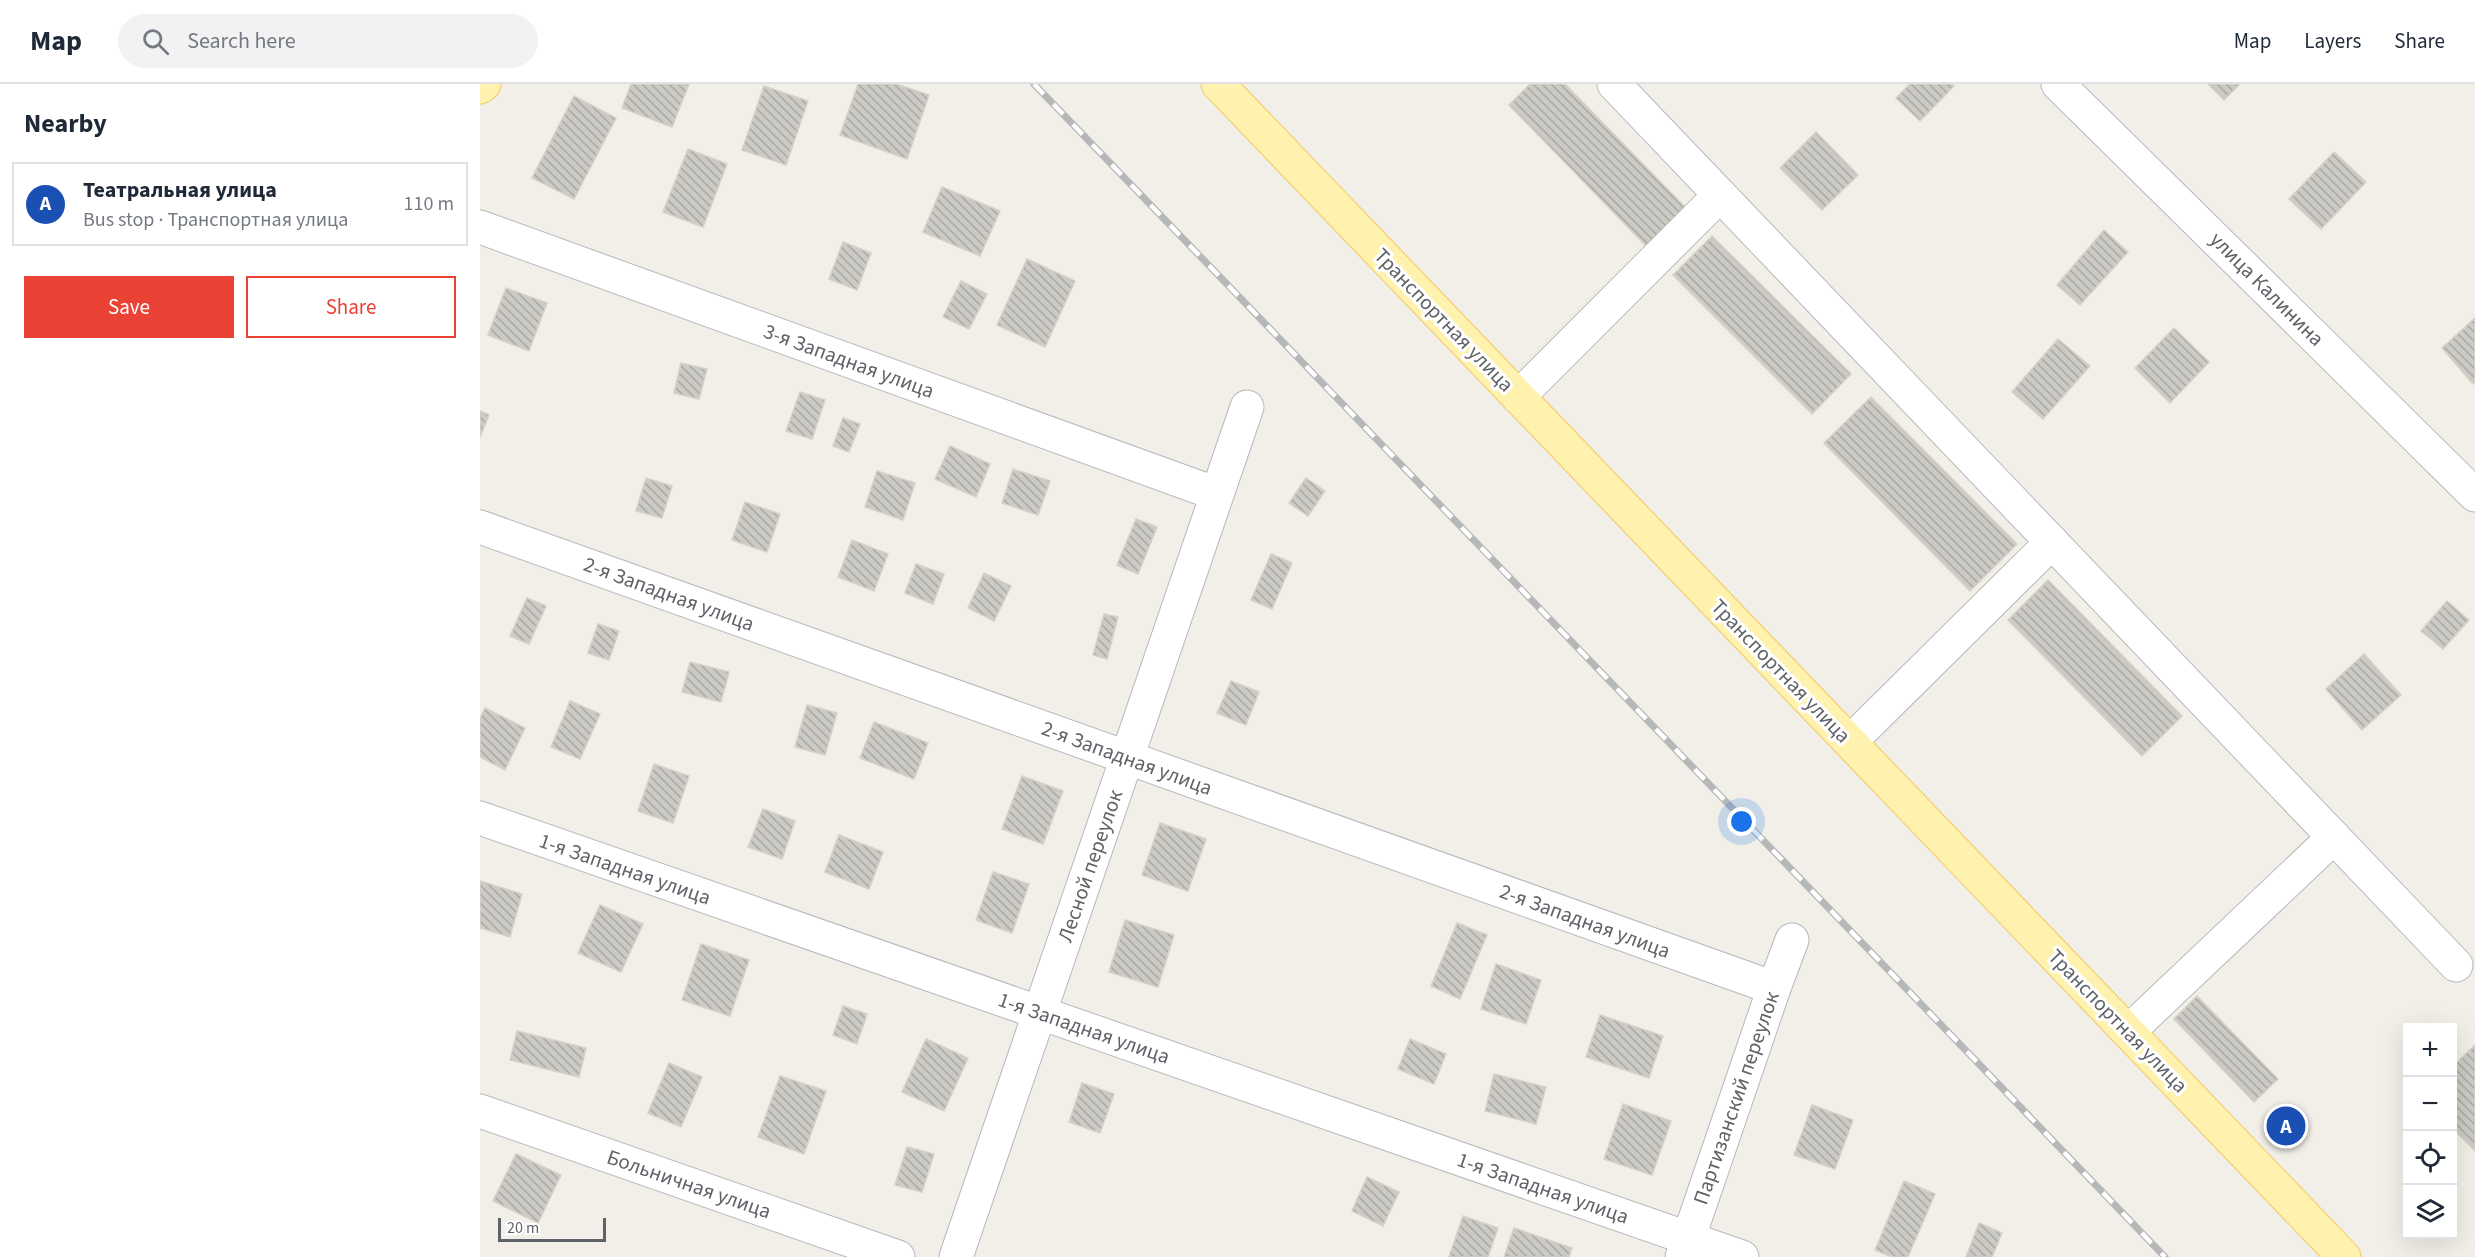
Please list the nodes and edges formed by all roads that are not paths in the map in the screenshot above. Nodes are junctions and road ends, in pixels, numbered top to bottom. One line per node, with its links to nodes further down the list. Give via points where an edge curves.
1 (484, 84): 5 (main road)
2 (1218, 84): 8 (main road, Транспортная улица)
3 (1614, 84): 6 (street)
4 (2058, 84): 11 (street, улица Калинина)
5 (480, 87)
6 (1720, 195): 8 (street); 13 (street)
7 (480, 227): 10 (street, 3-я Западная улица)
8 (1518, 397): 14 (main road, Транспортная улица)
9 (1247, 407): 10 (street, Лесной переулок)
10 (1217, 494): 15 (street, Лесной переулок)
11 (2475, 495)
12 (480, 527): 15 (street, 2-я Западная улица)
13 (2052, 542): 14 (street); 17 (street)
14 (1850, 742): 22 (main road, Транспортная улица)
15 (1127, 758): 20 (street, 2-я Западная улица); 21 (street, Лесной переулок)
16 (480, 818): 21 (street, 1-я Западная улица)
17 (2334, 837): 19 (street); 22 (street)
18 (1792, 940): 20 (street, Партизанский переулок)
19 (2457, 965)
20 (1773, 988): 24 (street, Партизанский переулок)
21 (1039, 1013): 24 (street, 1-я Западная улица); 26 (street, Лесной переулок)
22 (2128, 1032): 28 (main road, Транспортная улица)
23 (480, 1111): 25 (street, Больничная улица)
24 (1685, 1248): 27 (street, 1-я Западная улица)
25 (898, 1257)
26 (956, 1257)
27 (1742, 1257)
28 (2344, 1257)

